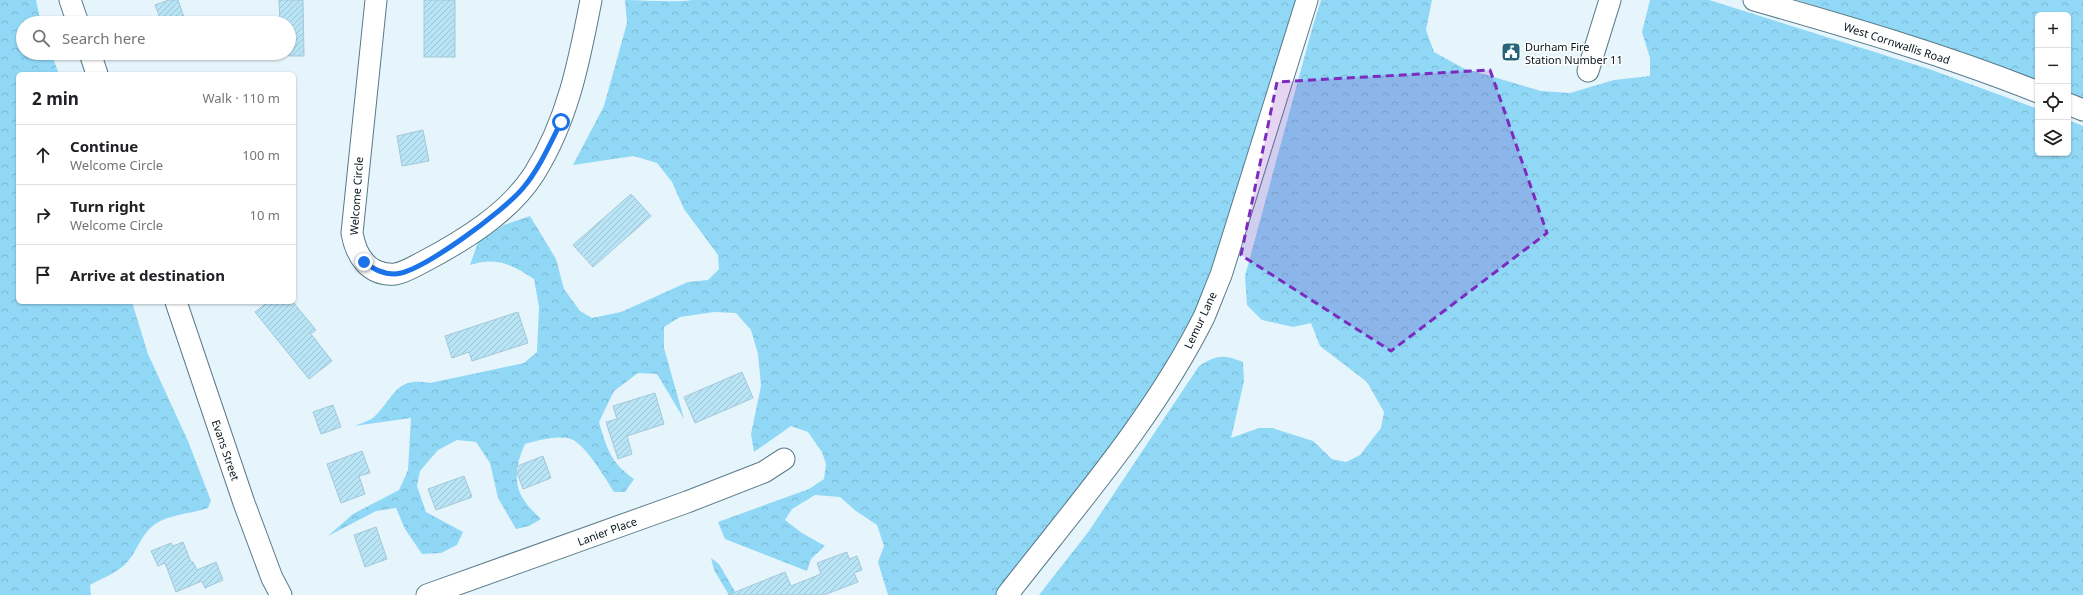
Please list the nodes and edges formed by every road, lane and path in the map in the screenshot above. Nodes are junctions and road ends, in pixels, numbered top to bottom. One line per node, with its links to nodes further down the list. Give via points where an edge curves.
1 (70, 0): 7 (street)
2 (376, 0): 3 (street, Welcome Circle, via 352,233 355,250 364,262 378,272 396,274 442,252 487,222 507,205 534,174 563,116)
3 (591, 0)
4 (1307, 0): 18 (street, Lemur Lane, via 1221,274 1204,316 1181,359 1142,420)
5 (1610, 0): 9 (street)
6 (1754, 0): 11 (street, West Cornwallis Road, via 1854,29)
7 (76, 16)
8 (92, 60): 10 (street)
9 (1588, 71)
10 (96, 72)
11 (2035, 91)
12 (2071, 105): 13 (street)
13 (2083, 110)
14 (177, 304): 16 (street, Evans Street, via 244,503 272,578)
15 (784, 459): 17 (street, Lanier Place, via 764,472 687,502)
16 (281, 595)
17 (427, 595)
18 (1007, 595)

